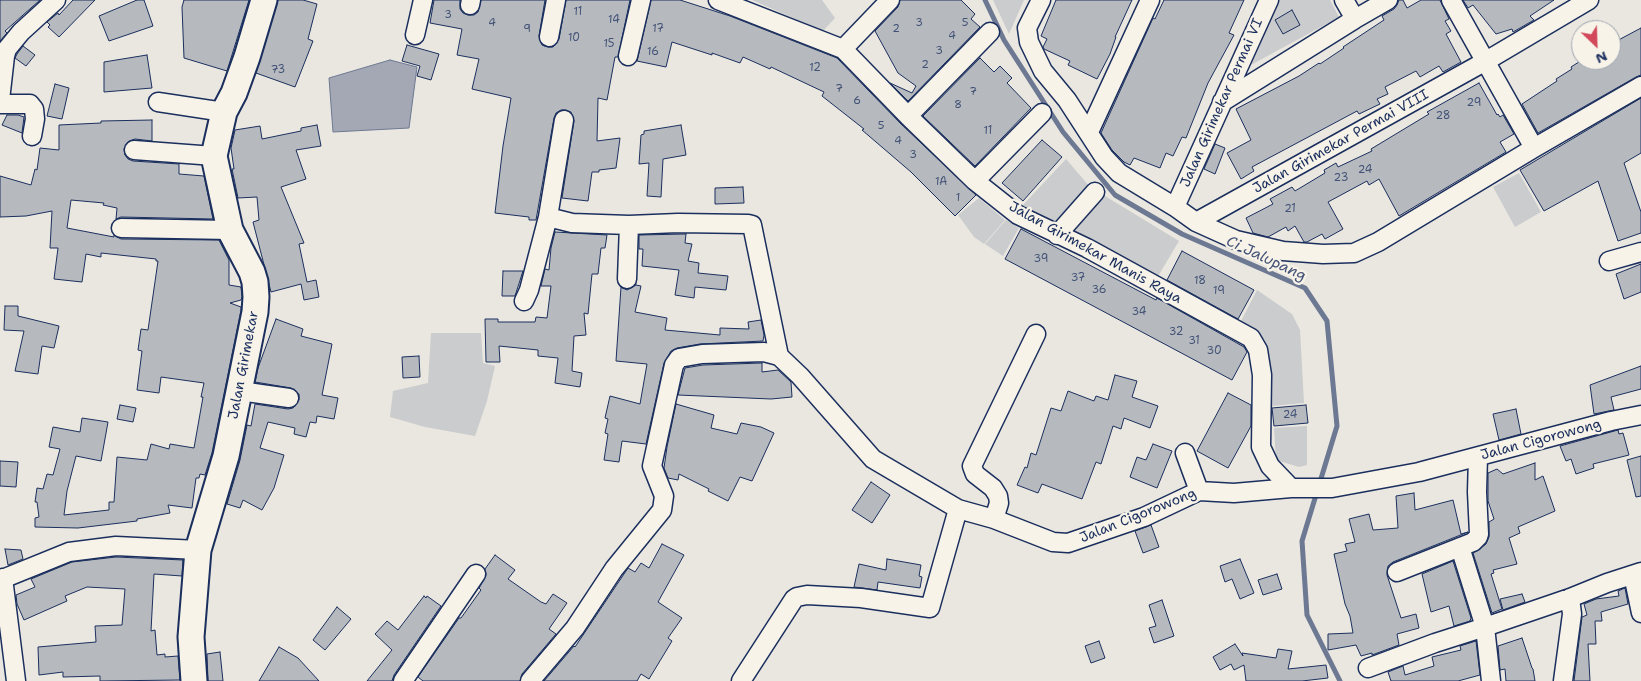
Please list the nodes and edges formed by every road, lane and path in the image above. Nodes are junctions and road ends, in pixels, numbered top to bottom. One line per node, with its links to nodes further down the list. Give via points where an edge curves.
1 (56, 0): 19 (street)
2 (264, 0): 28 (street, Jalan Girimekar, via 247,57)
3 (423, 0): 17 (street)
4 (556, 0): 18 (street)
5 (641, 0): 21 (street)
6 (718, 0): 20 (street, Jalan Girimekar Manis Raya)
7 (890, 0): 20 (street)
8 (1041, 0): 32 (street, via 1027,28 1029,42 1043,71)
9 (1150, 0): 32 (street)
10 (1268, 0): 26 (street, Jalan Girimekar Permai VI)
11 (1344, 0): 15 (street)
12 (1388, 0): 15 (street)
13 (1451, 0): 22 (street)
14 (1590, 0): 22 (street, Jalan Girimekar Permai VIII)
15 (1354, 19): 26 (street)
16 (990, 32): 30 (street)
17 (415, 35)
18 (549, 37)
19 (4, 47): 24 (street)
20 (843, 49): 30 (street, Jalan Girimekar Manis Raya)
21 (628, 56)
22 (1486, 61): 34 (street); 41 (street, Jalan Girimekar Permai VIII)
23 (1641, 86): 34 (street)
24 (0, 100)
25 (158, 102): 28 (street)
26 (1222, 102): 39 (street, Jalan Girimekar Permai VI)
27 (0, 104): 33 (street, via 30,104 35,119)
28 (224, 112): 36 (street, Jalan Girimekar)
29 (1042, 113): 37 (street)
30 (908, 116): 37 (street, Jalan Girimekar Manis Raya)
31 (564, 120): 40 (street)
32 (1089, 132): 39 (street, via 1104,157 1119,173)
33 (32, 136)
34 (1534, 148): 41 (street, via 1378,242 1354,253 1283,250 1236,240)
35 (134, 150): 36 (street)
36 (214, 156): 44 (street, Jalan Girimekar)
37 (975, 181): 45 (street, Jalan Girimekar Manis Raya, via 1018,215)
38 (1095, 192): 45 (street)
39 (1175, 207): 41 (street)
40 (548, 216): 42 (street, via 572,223); 49 (street)
41 (1196, 222)
42 (629, 225): 48 (street); 51 (street, via 752,225)
43 (121, 228): 44 (street)
44 (230, 230): 52 (street, Jalan Girimekar, via 252,272 256,297)
45 (1057, 235): 57 (street, Jalan Girimekar Manis Raya, via 1087,248 1251,338 1258,350 1262,375 1261,447 1270,466)
46 (1641, 252): 47 (street)
47 (1609, 261)
48 (626, 279)
49 (524, 301)
50 (1036, 334): 60 (street, via 972,466 975,474 998,496)
51 (779, 356): 59 (street, Jalan Cigorowong, via 873,460); 74 (street, via 764,352 702,354 676,361 652,466 664,496 662,510 614,569 575,628)
52 (240, 391): 53 (street); 62 (street, Jalan Girimekar, via 226,456)
53 (289, 398)
54 (1641, 415): 56 (street, Jalan Cigorowong)
55 (1185, 454): 58 (street)
56 (1478, 457): 57 (street, Jalan Cigorowong, via 1332,488); 61 (street, via 1479,534 1473,542)
57 (1292, 488): 58 (street, Jalan Cigorowong, via 1234,493)
58 (1199, 491): 60 (street, Jalan Cigorowong, via 1144,517 1068,543 1053,542)
59 (958, 509): 60 (street, Jalan Cigorowong); 75 (street, via 930,608 861,598 798,597)
60 (994, 519)
61 (1460, 547): 63 (street); 69 (street)
62 (198, 550): 66 (street, via 116,546 69,552); 72 (street, Jalan Girimekar, via 191,637)
63 (1396, 572)
64 (476, 574): 73 (street)
65 (1637, 574): 67 (street); 68 (street)
66 (2, 579): 71 (street)
67 (1570, 598): 69 (street); 77 (street, via 1572,614)
68 (1641, 613)
69 (1485, 627): 70 (street); 76 (street)
70 (1368, 668)
71 (16, 681)
72 (194, 681)
73 (403, 681)
74 (530, 681)
75 (740, 681)
76 (1491, 681)
77 (1563, 681)

